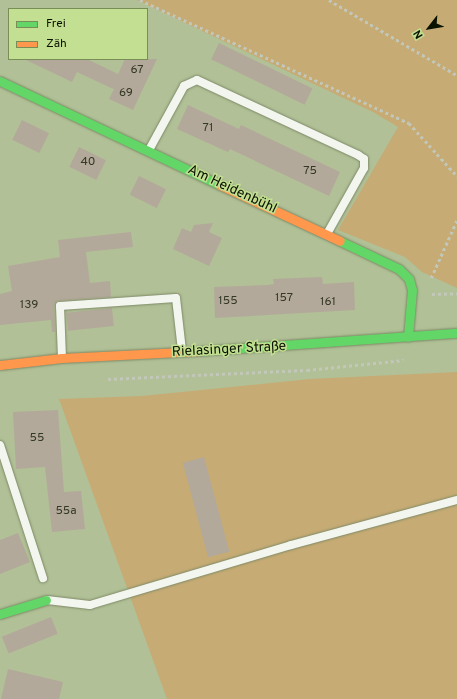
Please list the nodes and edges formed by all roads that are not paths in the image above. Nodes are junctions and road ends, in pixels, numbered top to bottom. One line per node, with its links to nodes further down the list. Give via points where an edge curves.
1 (0, 81): 2 (street, Am Heidenbühl)
2 (148, 151): 3 (street, Am Heidenbühl); 3 (lane, via 184,86 197,80 358,155 364,159 364,168)
3 (326, 235): 5 (street, Am Heidenbühl, via 399,269 409,279 412,290)
4 (457, 333): 5 (street, Rielasinger Straße)
5 (408, 337): 6 (street, Rielasinger Straße)
6 (183, 352): 7 (street, Rielasinger Straße); 7 (lane, via 176,298 60,306)
7 (62, 358): 8 (street, Rielasinger Straße)
8 (0, 365)
9 (0, 445): 11 (lane)
10 (457, 500): 12 (lane, via 291,545 90,605)
11 (43, 578)
12 (46, 600): 13 (street)
13 (0, 614)

